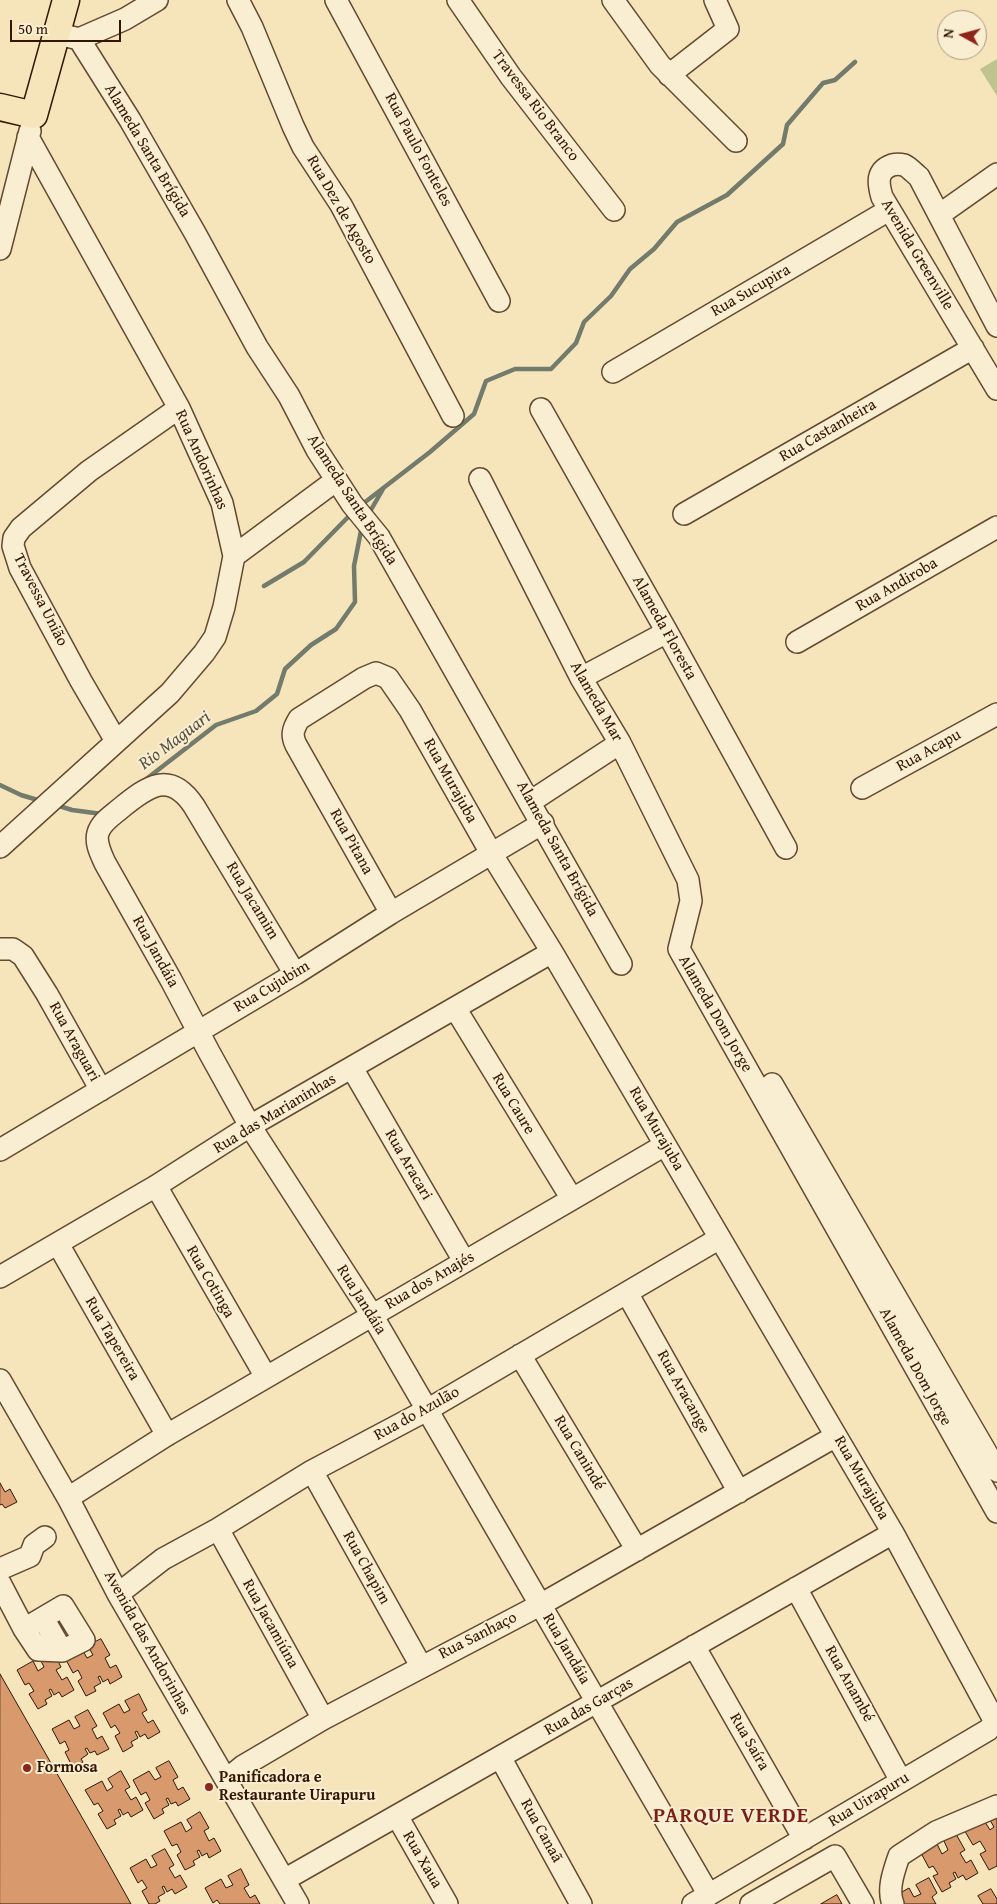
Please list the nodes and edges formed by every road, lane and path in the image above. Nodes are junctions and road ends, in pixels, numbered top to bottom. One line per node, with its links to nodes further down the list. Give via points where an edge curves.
1 (66, 0): 8 (main road)
2 (157, 0): 8 (street, via 125,19)
3 (238, 0): 25 (street, Rua Dez de Agosto, via 296,133 342,205)
4 (336, 0): 18 (street, Rua Paulo Fonteles)
5 (458, 0): 14 (street, Travessa Rio Branco, via 511,77)
6 (715, 0): 9 (street, via 728,29)
7 (614, 1): 9 (street)
8 (68, 36): 11 (main road); 39 (street, Alameda Santa Brígida, via 139,136 196,233 256,347 289,396 316,450 379,538)
9 (669, 75): 12 (street)
10 (0, 107): 11 (main road)
11 (31, 126): 17 (street); 23 (street, Rua Andorinhas)
12 (736, 141)
13 (997, 174): 16 (street)
14 (614, 210)
15 (889, 210): 16 (street, Avenida Greenville, via 878,183 880,172 896,164 905,165 919,178); 20 (street, Avenida Greenville); 21 (street, Rua Sucupira)
16 (939, 215): 19 (street, Avenida Greenville)
17 (0, 249)
18 (499, 301)
19 (997, 326)
20 (973, 348): 22 (street, Avenida Greenville); 28 (street, Rua Castanheira)
21 (613, 372)
22 (997, 389)
23 (179, 408): 30 (street, Rua Andorinhas, via 222,503); 35 (street, Travessa União, via 89,471 21,528 14,538 13,546 20,568)
24 (541, 409): 31 (street, Alameda Floresta)
25 (453, 416)
26 (480, 479): 33 (street, Alameda Mar)
27 (327, 487): 30 (street)
28 (684, 514)
29 (997, 527): 32 (street, Rua Andiroba)
30 (234, 556): 35 (street, Rua Andorinhas, via 224,607 210,646 170,693)
31 (667, 632): 33 (street); 43 (street, Alameda Floresta)
32 (797, 642)
33 (582, 678): 36 (street, Alameda Mar)
34 (997, 714): 38 (street, Rua Acapu)
35 (116, 740): 42 (street, Rua Andorinhas)
36 (620, 743): 39 (street); 46 (street, Alameda Mar, via 688,880 691,901)
37 (310, 770): 44 (street, Rua Murajuba, via 293,738 299,719 370,674 382,675 388,678 410,710); 45 (street, Rua Pitana)
38 (862, 788)
39 (530, 802): 40 (street, Alameda Santa Brígida)
40 (543, 823): 44 (street, Rua Cujubim); 49 (street, Alameda Santa Brígida)
41 (208, 828): 50 (street, Rua Jacamim); 52 (street, Rua Jandáia, via 187,795 180,789 157,784 144,790 106,820 97,836 108,870)
42 (0, 847)
43 (786, 848)
44 (491, 854): 45 (street, Rua Cujubim); 48 (street, Rua Murajuba)
45 (391, 913): 50 (street, Rua Cujubim)
46 (684, 929): 73 (street, Alameda Dom Jorge, via 696,955); 76 (street, Alameda Dom Jorge, via 679,950)
47 (0, 950): 54 (street, Rua Araguari, via 18,951 47,994)
48 (552, 952): 51 (street, Rua das Marianinhas); 56 (street, Rua Murajuba)
49 (621, 964)
50 (295, 974): 52 (street, Rua Cujubim)
51 (455, 1008): 53 (street, Rua das Marianinhas); 59 (street, Rua Caure)
52 (198, 1032): 54 (street, Rua Cujubim); 55 (street, Rua Jandáia)
53 (352, 1068): 55 (street, Rua das Marianinhas); 62 (street, Rua Aracari)
54 (101, 1090): 57 (street, Rua Cujubim)
55 (250, 1126): 58 (street, Rua das Marianinhas); 65 (street, Rua Jandáia)
56 (665, 1145): 59 (street, Rua dos Anajés); 60 (street, Rua Murajuba)
57 (0, 1150)
58 (156, 1186): 61 (street, Rua das Marianinhas); 67 (street, Rua Cotinga)
59 (572, 1199): 62 (street, Rua dos Anajés)
60 (720, 1238): 64 (street, Rua do Azulão); 71 (street, Rua Murajuba)
61 (58, 1244): 63 (street, Rua das Marianinhas); 70 (street, Rua Tapereira)
62 (464, 1261): 65 (street, Rua dos Anajés)
63 (0, 1277)
64 (627, 1293): 66 (street, Rua do Azulão); 74 (street, Rua Aracange)
65 (372, 1315): 67 (street, Rua dos Anajés); 69 (street, Rua Jandáia)
66 (520, 1355): 69 (street, Rua do Azulão); 80 (street, Rua Canindé)
67 (266, 1377): 70 (street, Rua dos Anajés)
68 (0, 1380): 75 (street, Avenida das Andorinhas)
69 (427, 1410): 72 (street, Rua do Azulão); 85 (street, Rua Jandáia)
70 (167, 1435): 75 (street, Rua dos Anajés)
71 (836, 1436): 74 (street, Rua Sanhaço); 78 (street, Rua Murajuba)
72 (312, 1471): 77 (street, Rua do Azulão); 90 (street, Rua Chapim)
73 (997, 1471)
74 (738, 1492): 80 (street, Rua Sanhaço)
75 (68, 1498): 84 (street, Avenida das Andorinhas)
76 (997, 1512)
77 (218, 1530): 84 (street, Rua do Azulão, via 163,1559); 92 (street, Rua Jacamiúna)
78 (893, 1533): 83 (street, Rua das Garças); 93 (street, Rua Murajuba)
79 (45, 1537): 81 (street, via 34,1545 30,1556)
80 (637, 1550): 85 (street, Rua Sanhaço)
81 (0, 1569)
82 (0, 1582): 87 (street)
83 (796, 1588): 88 (street, Rua das Garças); 96 (street, Rua Anambé)
84 (118, 1594): 95 (street, Avenida das Andorinhas)
85 (540, 1604): 90 (street, Rua Sanhaço); 91 (street, Rua Jandáia)
86 (43, 1618): 87 (street); 89 (street); 89 (street, via 63,1606 83,1623 84,1640)
87 (24, 1629): 89 (street, via 38,1650)
88 (694, 1646): 91 (street, Rua das Garças); 99 (street, Rua Saíra)
89 (62, 1651)
90 (421, 1666): 92 (street, Rua Sanhaço)
91 (597, 1702): 94 (street, Rua das Garças); 101 (street, Rua Jandáia)
92 (323, 1719): 95 (street, Rua Sanhaço, via 243,1766)
93 (993, 1725): 96 (street, Rua Uirapuru)
94 (500, 1757): 98 (street, Rua das Garças); 104 (street, Rua Canaã)
95 (226, 1780): 100 (street, Avenida das Andorinhas)
96 (901, 1781): 99 (street, Rua Uirapuru)
97 (997, 1806): 107 (street, via 936,1832 899,1856 890,1896)
98 (397, 1816): 100 (street, Rua das Garças); 103 (street, Rua Xaua)
99 (804, 1838): 101 (street, Rua Uirapuru)
100 (284, 1880): 102 (street, Avenida das Andorinhas)
101 (701, 1899)
102 (298, 1904)
103 (447, 1904)
104 (581, 1904)
105 (751, 1904): 106 (street, via 835,1856)
106 (863, 1904)
107 (893, 1904)

